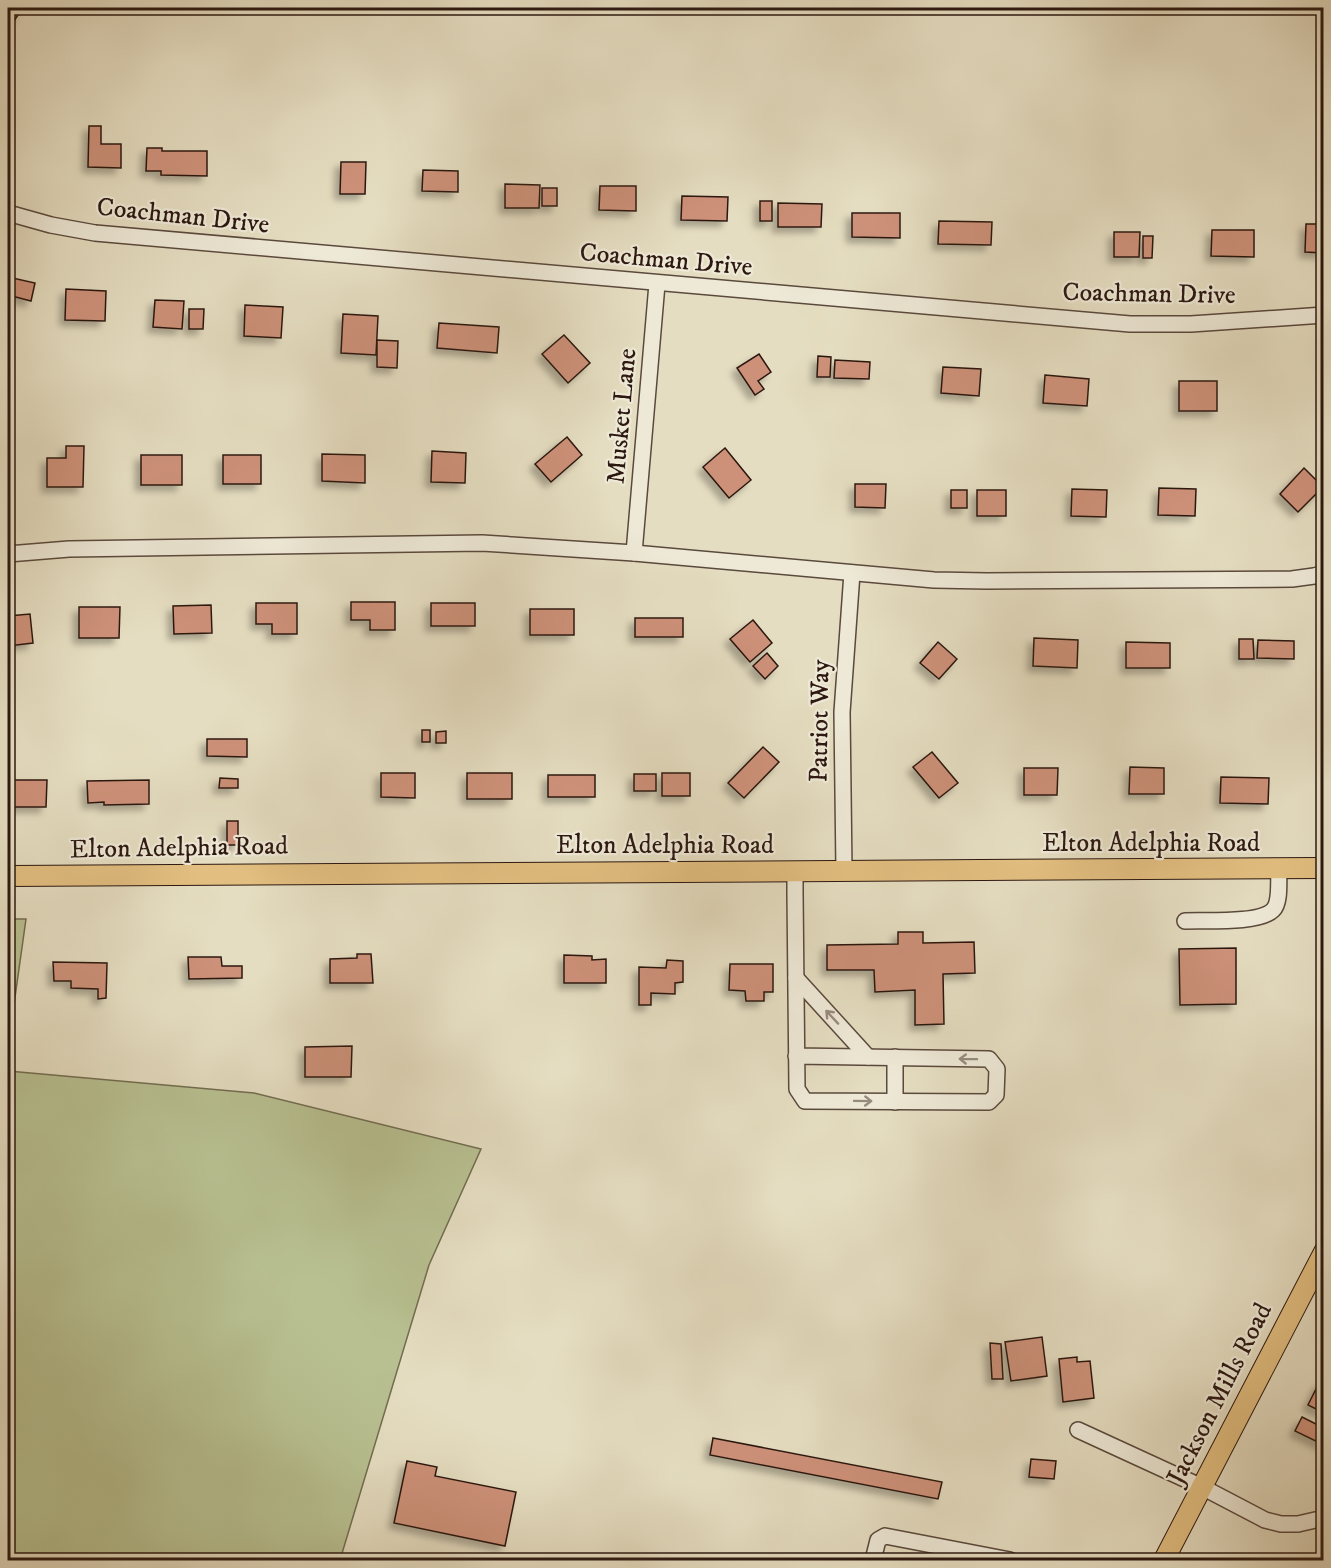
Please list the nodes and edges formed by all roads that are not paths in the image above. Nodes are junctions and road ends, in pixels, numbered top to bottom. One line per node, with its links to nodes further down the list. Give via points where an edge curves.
1 (8, 213): 2 (street, Coachman Drive, via 95,233)
2 (657, 284): 3 (street, Coachman Drive, via 1130,324); 4 (street, Musket Lane)
3 (1323, 315)
4 (634, 553): 5 (street, via 482,543 69,549); 6 (street)
5 (8, 554)
6 (852, 573): 7 (street, via 987,581 1292,579); 11 (street, Patriot Way, via 842,712)
7 (1323, 573)
8 (1323, 868): 9 (main road, Elton Adelphia Road)
9 (1279, 869): 11 (main road, Elton Adelphia Road); 13 (street, via 1277,901 1269,913 1249,919)
10 (795, 871): 11 (main road, Elton Adelphia Road); 12 (main road, Elton Adelphia Road); 14 (street)
11 (843, 871)
12 (8, 876)
13 (1185, 921)
14 (796, 978): 15 (street); 16 (street, one-way to 14)
15 (796, 1056): 16 (street); 18 (street, one-way to 18, via 797,1089 805,1101)
16 (868, 1057): 17 (street)
17 (895, 1057): 18 (street); 18 (street, one-way to 17, via 989,1102 996,1095 997,1069 989,1059)
18 (895, 1102)
19 (1323, 1252): 21 (main road, Jackson Mills Road)
20 (1077, 1430): 21 (street)
21 (1202, 1487): 22 (street, via 1265,1520 1298,1524); 25 (main road, Jackson Mills Road)
22 (1323, 1518)
23 (873, 1560): 24 (street, via 878,1540 885,1536)
24 (1010, 1560)
25 (1164, 1560)

